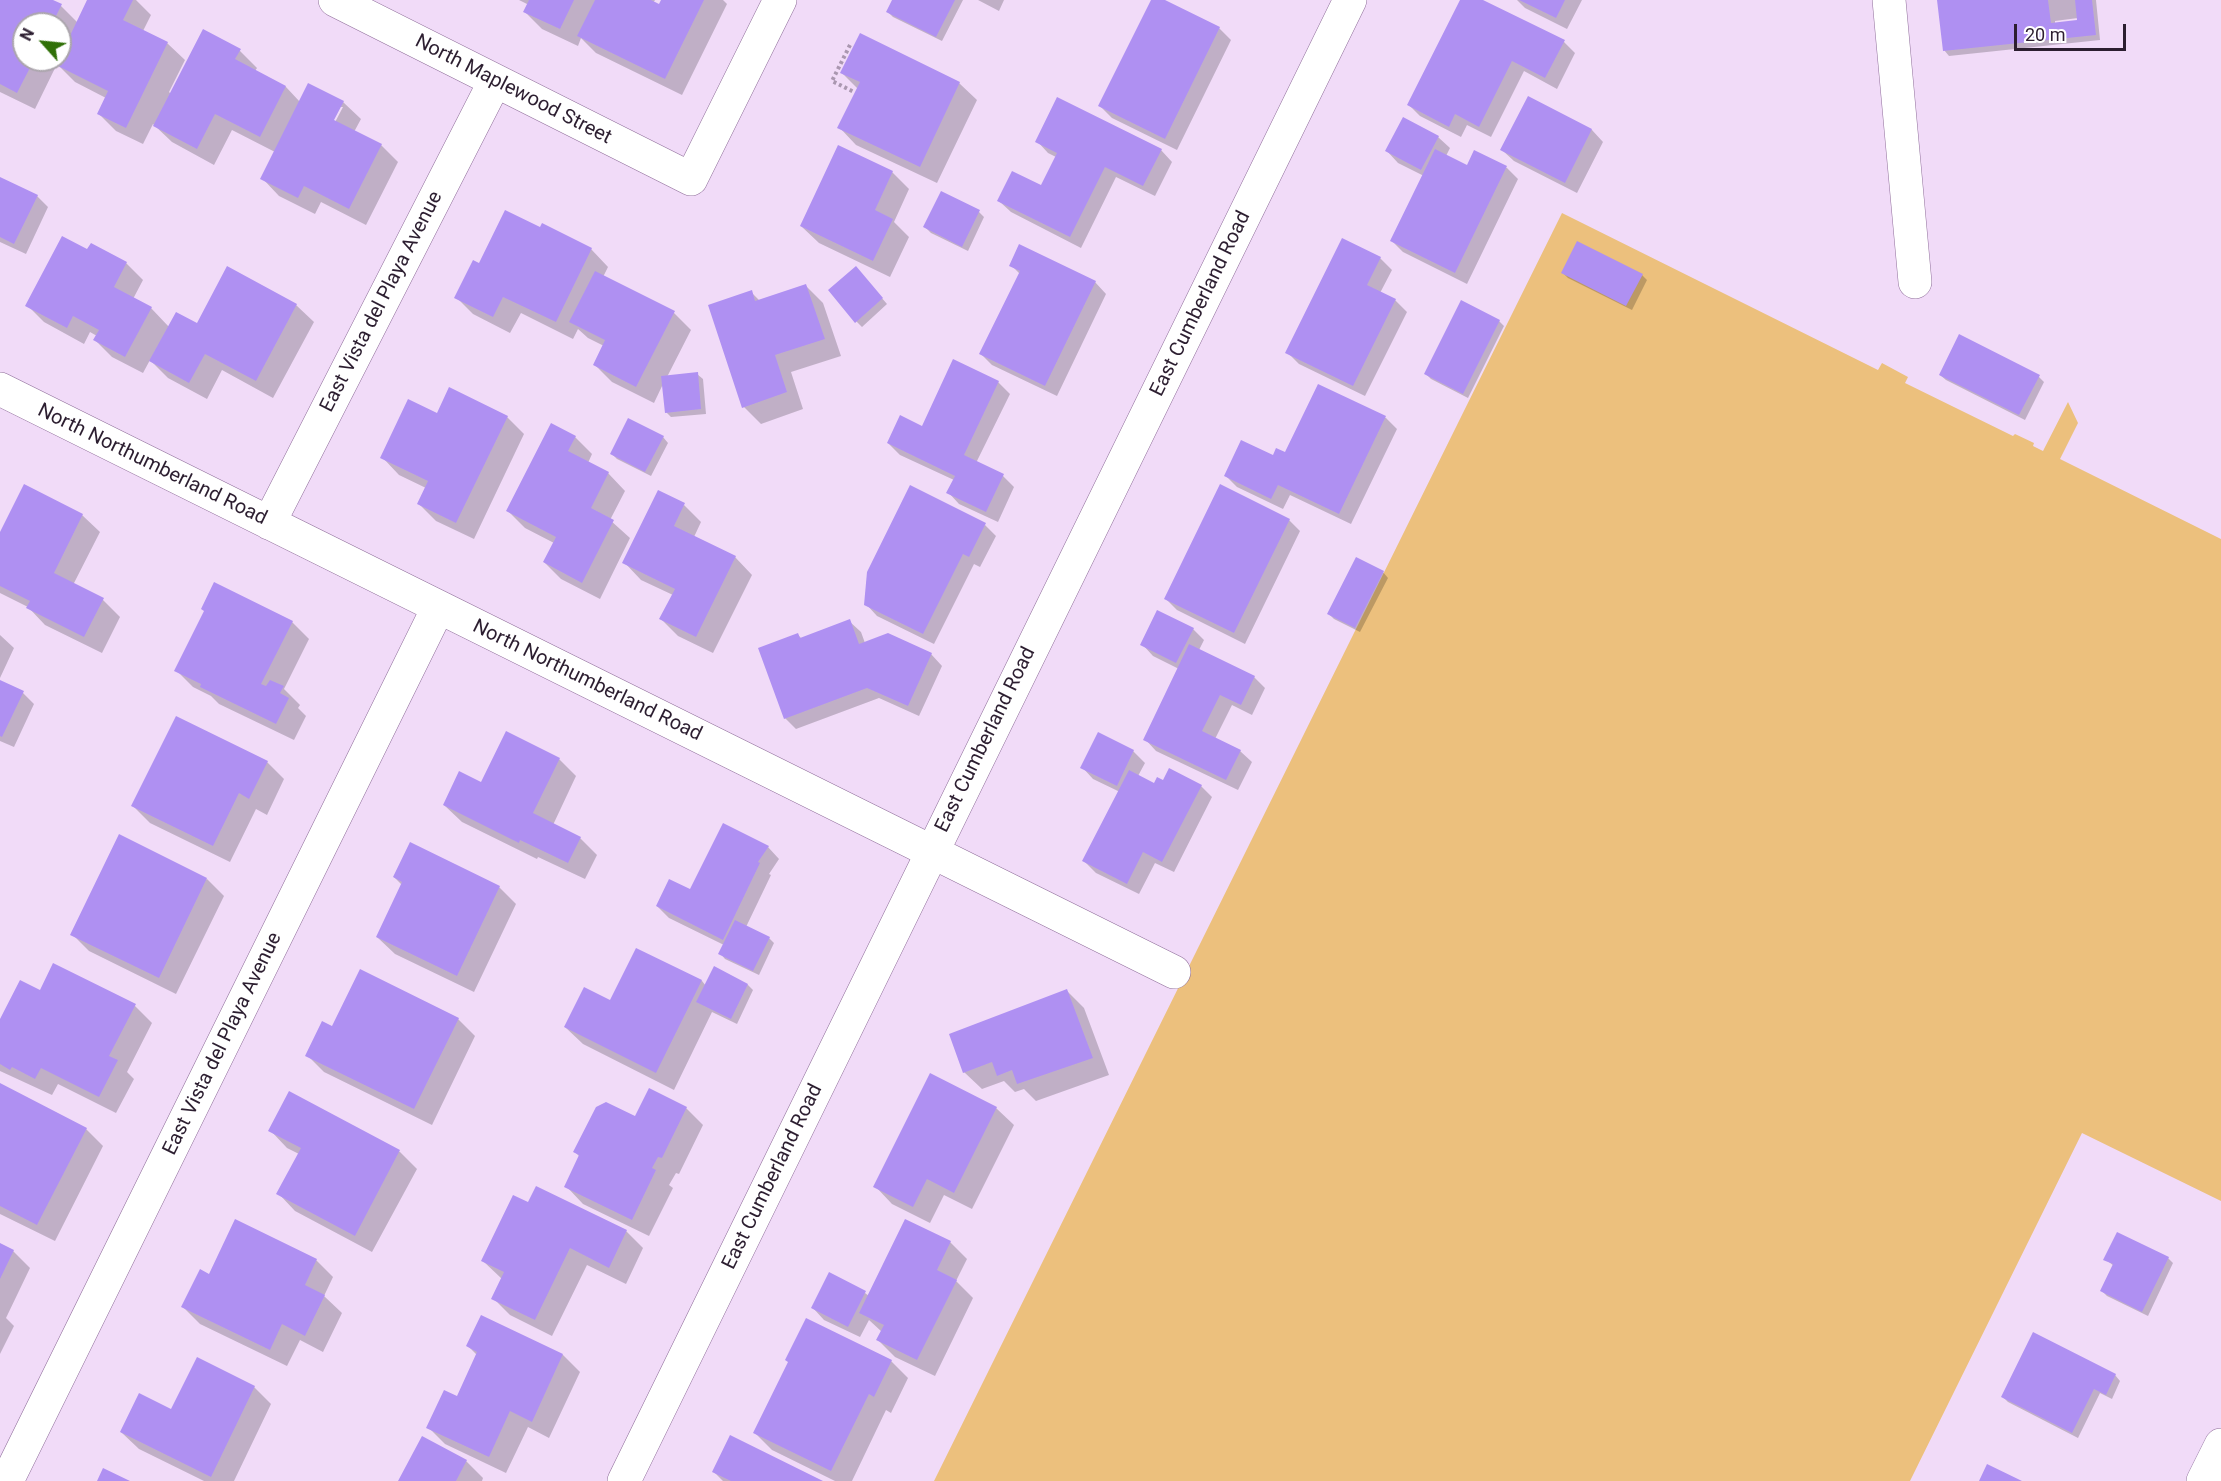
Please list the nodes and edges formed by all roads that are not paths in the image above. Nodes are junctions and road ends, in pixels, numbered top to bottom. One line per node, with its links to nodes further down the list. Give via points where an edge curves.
1 (335, 0): 5 (street, North Maplewood Street)
2 (780, 0): 5 (street, North Maplewood Street, via 691,179)
3 (1350, 0): 10 (street, East Cumberland Road)
4 (1889, 0): 6 (street)
5 (495, 81): 8 (street, East Vista del Playa Avenue)
6 (1915, 282)
7 (0, 389): 8 (street, North Northumberland Road)
8 (269, 523): 9 (street, North Northumberland Road)
9 (438, 608): 10 (street, North Northumberland Road); 13 (street, East Vista del Playa Avenue)
10 (932, 851): 11 (street, North Northumberland Road); 14 (street, East Cumberland Road)
11 (1174, 972)
12 (2221, 1445): 15 (street)
13 (8, 1481)
14 (624, 1481)
15 (2203, 1481)

